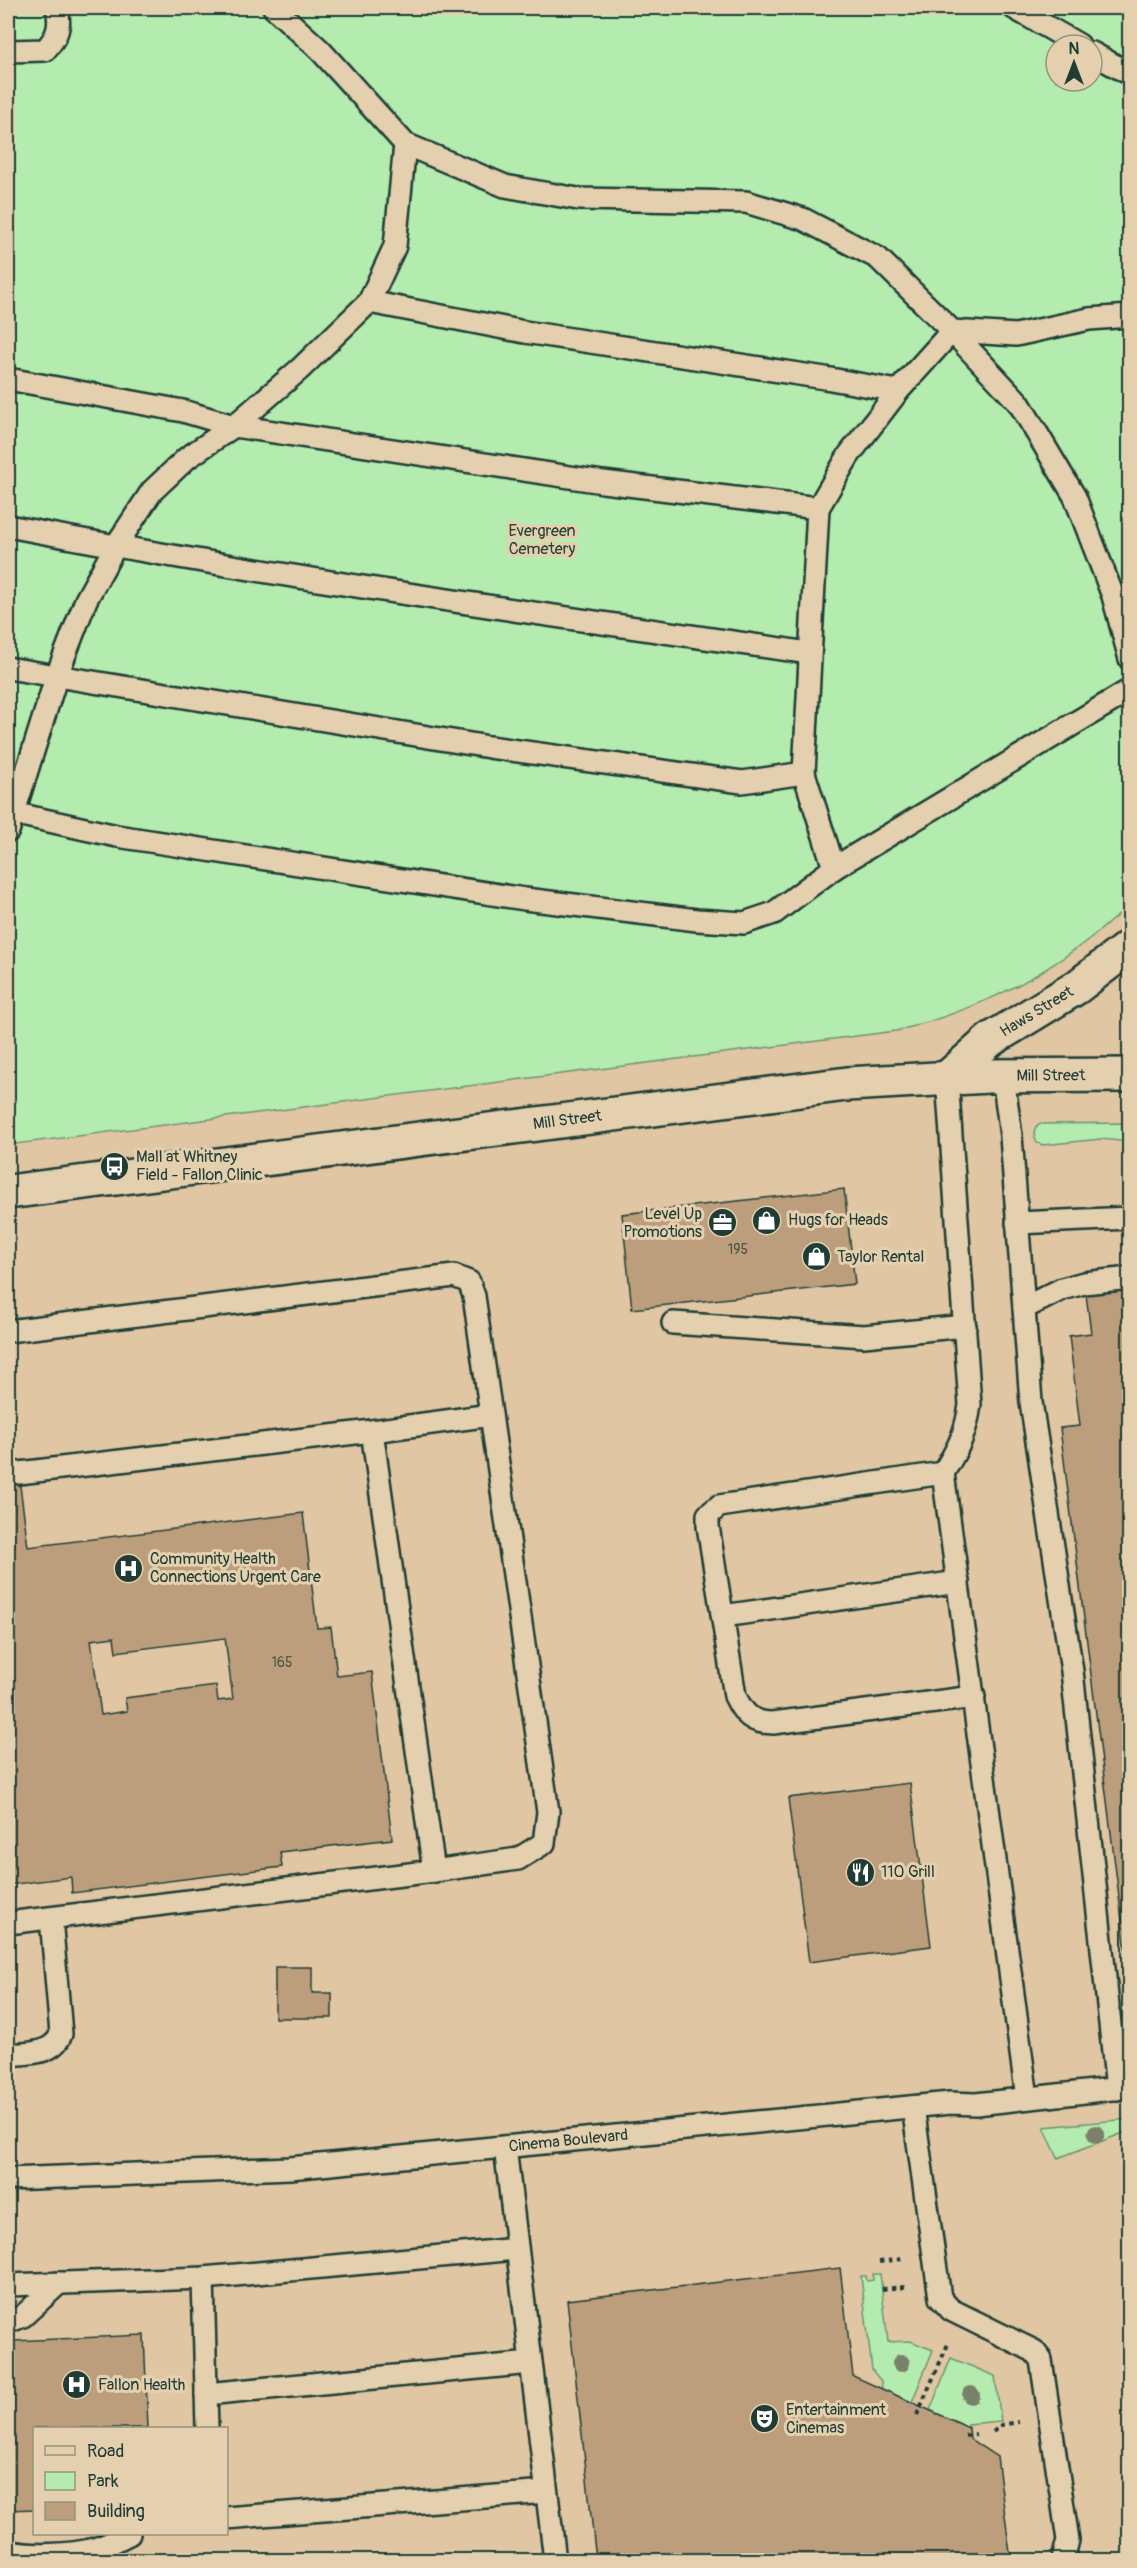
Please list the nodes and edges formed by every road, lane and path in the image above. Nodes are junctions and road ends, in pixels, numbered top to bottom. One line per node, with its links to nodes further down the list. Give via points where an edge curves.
1 (57, 8): 5 (lane, via 57,36 45,50)
2 (274, 8): 8 (lane, via 320,50)
3 (1014, 8): 4 (lane)
4 (1058, 33)
5 (8, 51)
6 (1104, 60): 7 (lane)
7 (1130, 74)
8 (405, 144): 9 (lane, via 395,246); 11 (lane, via 505,186 578,199 746,202 803,219 878,258)
9 (369, 302): 13 (lane, via 525,332); 14 (lane)
10 (1130, 316): 11 (lane, via 1089,319 1016,335)
11 (952, 331): 13 (lane); 19 (lane, via 1019,403 1075,497 1113,596)
12 (8, 379): 14 (lane, via 183,411)
13 (898, 391): 15 (lane, via 849,455)
14 (234, 426): 15 (lane, via 603,482); 17 (lane, via 187,458 152,491)
15 (818, 508): 18 (lane)
16 (8, 526): 17 (lane)
17 (115, 547): 18 (lane); 21 (lane, via 86,600)
18 (809, 653): 23 (lane)
19 (1130, 659)
20 (8, 668): 21 (lane)
21 (57, 675): 23 (lane, via 489,747 719,779 742,782); 24 (lane)
22 (1130, 690): 25 (lane)
23 (804, 773): 25 (lane)
24 (9, 819): 25 (lane, via 525,899 744,923 774,913)
25 (834, 868)
26 (1130, 946): 29 (main road, Haws Street, via 1077,987 990,1040)
27 (1130, 1075): 28 (main road, Mill Street)
28 (1003, 1076): 29 (main road, Mill Street); 32 (lane)
29 (946, 1078): 30 (main road, Mill Street, via 847,1084); 36 (lane)
30 (8, 1192)
31 (1130, 1218): 32 (lane)
32 (1017, 1224): 34 (lane)
33 (1130, 1278): 34 (lane, via 1062,1288)
34 (1024, 1308): 49 (lane, via 1031,1402 1072,1671)
35 (673, 1323): 36 (lane, via 864,1336)
36 (965, 1326): 41 (lane, via 970,1405 967,1429)
37 (8, 1331): 38 (lane, via 454,1276 469,1282 474,1296)
38 (491, 1415): 39 (lane); 45 (lane, via 548,1812 544,1843 518,1859)
39 (372, 1431): 40 (lane); 45 (lane)
40 (18, 1473)
41 (943, 1473): 42 (lane); 43 (lane, via 719,1506 708,1515 708,1526)
42 (958, 1582): 43 (lane); 44 (lane)
43 (723, 1616): 44 (lane, via 735,1696 741,1710 761,1723)
44 (974, 1697): 50 (lane)
45 (434, 1871): 46 (lane)
46 (51, 1918): 47 (lane); 48 (lane, via 61,2034 52,2048)
47 (8, 1923)
48 (8, 2055)
49 (1123, 2088): 50 (lane, Cinema Boulevard)
50 (1027, 2098): 51 (lane, Cinema Boulevard)
51 (913, 2107): 52 (lane, Cinema Boulevard); 71 (lane, via 940,2298 951,2310 1034,2351 1041,2360 1068,2540)
52 (505, 2147): 53 (lane, Cinema Boulevard, via 290,2168); 54 (lane)
53 (8, 2179)
54 (517, 2250): 55 (lane); 59 (lane)
55 (203, 2278): 56 (lane); 61 (lane)
56 (58, 2283): 57 (lane); 58 (lane, via 23,2316)
57 (8, 2284)
58 (8, 2322)
59 (531, 2362): 61 (lane); 66 (lane)
60 (937, 2368): 62 (path)
61 (206, 2394): 63 (lane)
62 (917, 2415)
63 (207, 2427)
64 (976, 2434): 65 (path)
65 (965, 2436)
66 (546, 2492): 67 (lane); 70 (lane)
67 (228, 2518)
68 (127, 2535): 69 (lane, via 82,2552)
69 (8, 2551)
70 (555, 2560)
71 (1063, 2560)

